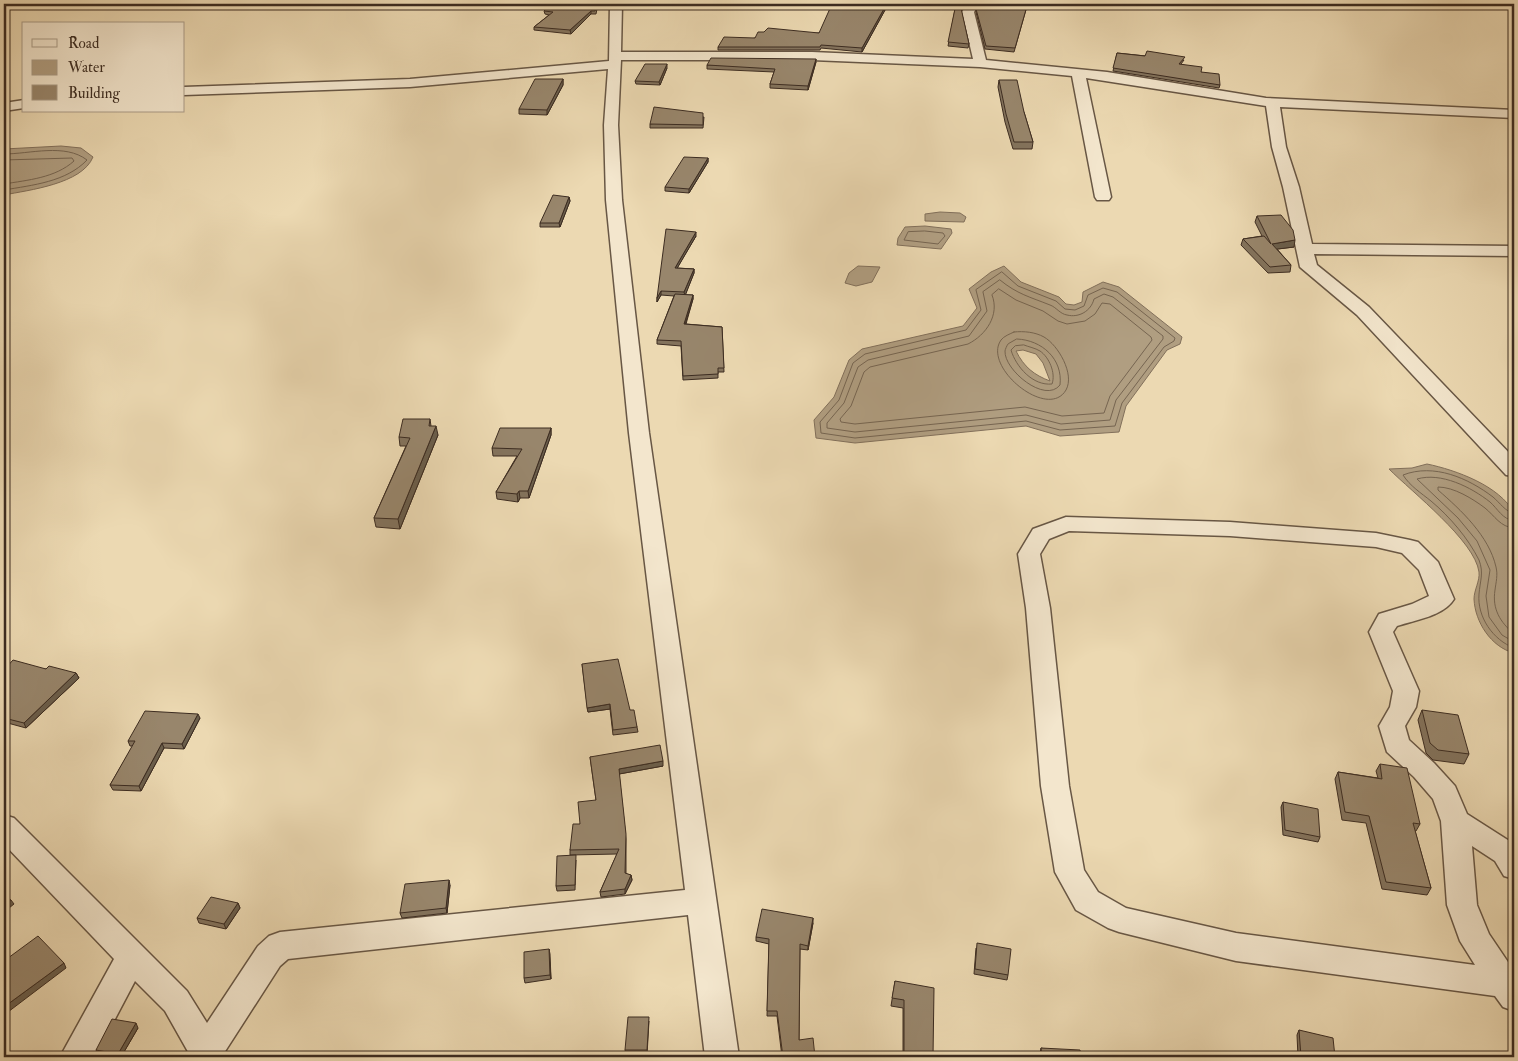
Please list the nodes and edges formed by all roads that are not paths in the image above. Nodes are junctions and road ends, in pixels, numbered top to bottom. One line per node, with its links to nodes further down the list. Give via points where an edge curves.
1 (616, 4): 3 (street)
2 (973, 4): 4 (street, via 968,12)
3 (615, 60): 4 (street, via 812,56); 6 (street, via 458,80); 18 (street, via 611,125 616,218 639,433)
4 (980, 63): 5 (street)
5 (1078, 73): 7 (street); 11 (street)
6 (185, 91)
7 (1273, 103): 10 (street); 12 (street, via 1279,147)
8 (22, 104): 9 (street)
9 (4, 107)
10 (1514, 114)
11 (1103, 197)
12 (1305, 249): 13 (street); 14 (street, via 1309,267 1363,311)
13 (1514, 251)
14 (1514, 470)
15 (1454, 821): 17 (street, via 1505,853); 20 (street, via 1462,905 1476,941); 20 (street, via 1445,794 1397,745 1392,726 1403,707 1406,691 1381,632 1388,620 1421,610 1442,599 1430,567 1410,547 1357,538 1105,524 1066,524 1041,534 1029,554 1038,608 1055,786 1070,872 1087,901 1119,920 1236,947)
16 (4, 826): 19 (street)
17 (1514, 867)
18 (701, 901): 21 (street, via 280,946 269,956); 23 (street)
19 (132, 956): 21 (street, via 176,1001); 22 (street)
20 (1510, 990)
21 (208, 1055)
22 (78, 1057)
23 (722, 1057)

